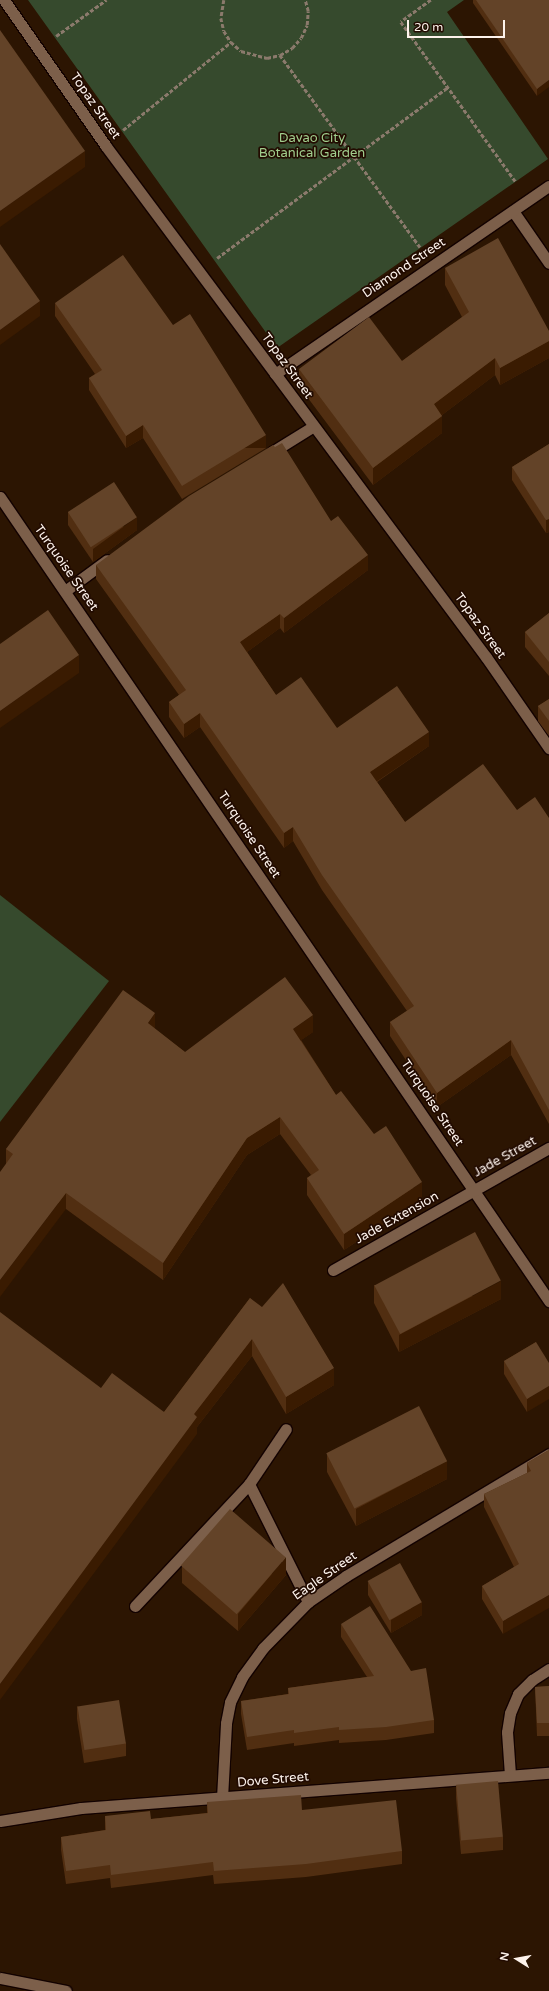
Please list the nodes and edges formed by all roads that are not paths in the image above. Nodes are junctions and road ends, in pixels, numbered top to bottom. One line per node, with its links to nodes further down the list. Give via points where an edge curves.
1 (4, 0): 5 (street, Topaz Street, via 105,145)
2 (549, 186): 3 (street, Diamond Street)
3 (513, 211): 4 (street); 5 (street, Diamond Street)
4 (549, 263)
5 (275, 374): 6 (street, Topaz Street)
6 (314, 426): 7 (street); 11 (street, Topaz Street, via 486,657)
7 (260, 459)
8 (0, 497): 10 (street, Turquoise Street)
9 (116, 554): 10 (street)
10 (66, 591): 13 (street, Turquoise Street)
11 (549, 748)
12 (549, 1148): 13 (street, Jade Street)
13 (474, 1190): 14 (street, Jade Extension); 15 (street, Turquoise Street)
14 (333, 1270)
15 (549, 1301)
16 (286, 1429): 18 (street)
17 (549, 1454): 19 (street, Eagle Street, via 346,1576)
18 (249, 1484): 19 (street); 20 (street)
19 (308, 1602): 24 (street, Eagle Street, via 263,1648 242,1677 230,1702 226,1723)
20 (135, 1606)
21 (549, 1670): 23 (street, via 532,1680 518,1694 510,1713 507,1732)
22 (549, 1773): 23 (street, Dove Street)
23 (510, 1775): 24 (street, Dove Street)
24 (222, 1798): 25 (street, Dove Street, via 81,1808)
25 (0, 1821)
26 (0, 1978): 27 (street)
27 (66, 1991)

